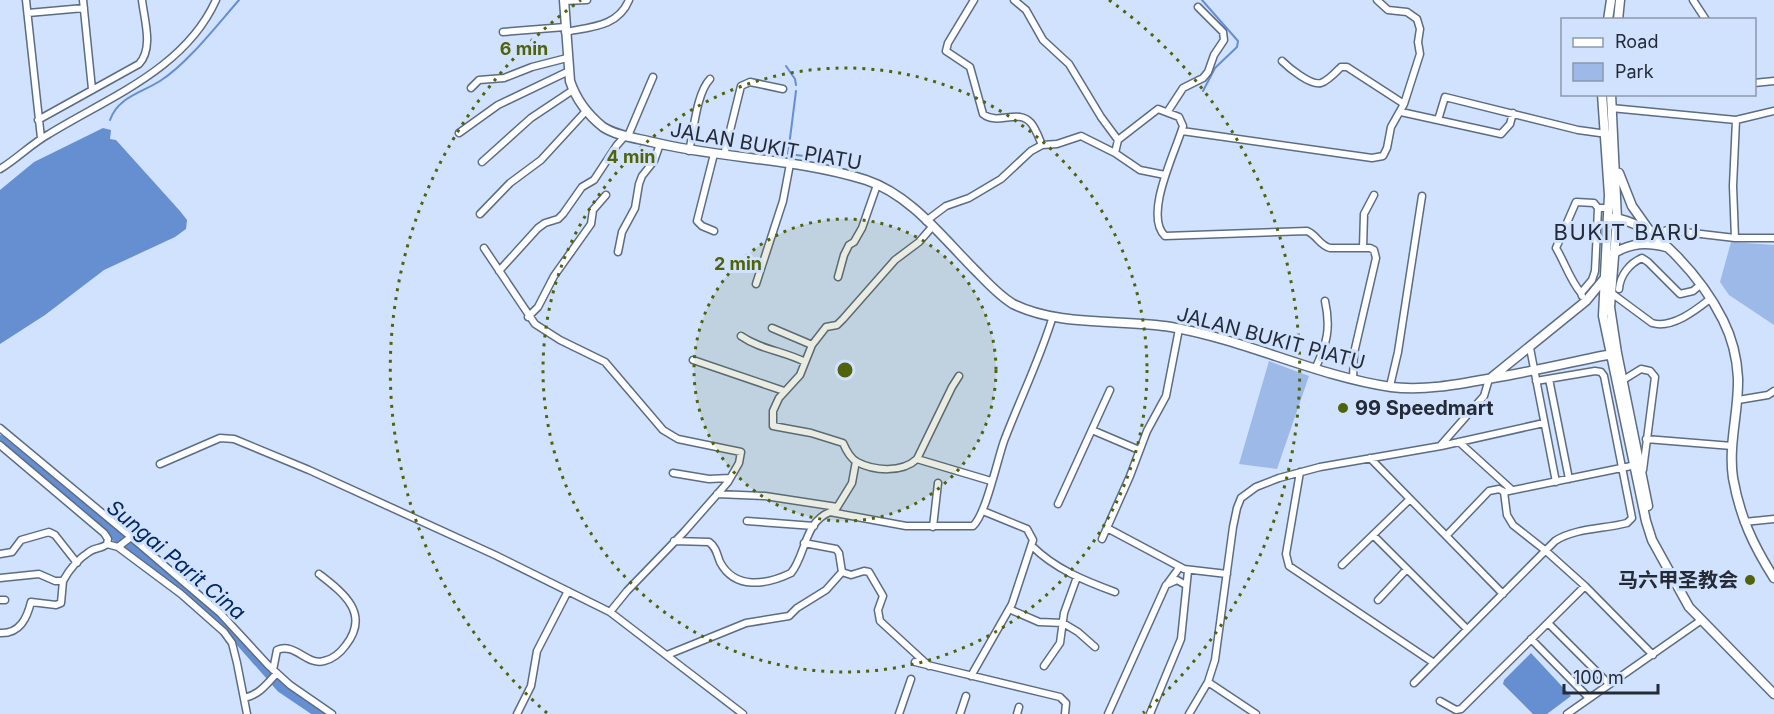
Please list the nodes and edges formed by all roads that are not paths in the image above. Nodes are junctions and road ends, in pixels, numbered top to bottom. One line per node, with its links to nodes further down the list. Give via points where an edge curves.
1 (26, 0): 17 (street)
2 (83, 0): 16 (street)
3 (142, 0): 31 (street, via 147,47 144,59)
4 (216, 0): 50 (street, via 198,30 162,66)
5 (586, 0): 13 (street)
6 (628, 0): 21 (street, via 624,11 608,23)
7 (974, 0): 53 (street, via 946,51 970,67 983,114 998,120 1026,119)
8 (1014, 0): 14 (street)
9 (1377, 0): 36 (street, via 1388,10 1413,15 1419,23 1419,59)
10 (1612, 0): 18 (main road)
11 (1620, 0): 19 (main road)
12 (1693, 0): 20 (street)
13 (564, 1): 21 (main road, JALAN BUKIT PIATU)
14 (1021, 2): 51 (street, via 1042,40 1069,64)
15 (1198, 7): 39 (street, via 1223,32 1224,39 1208,72 1183,88)
16 (84, 8): 17 (street); 31 (street)
17 (28, 13): 44 (street)
18 (1610, 18)
19 (1618, 18)
20 (1705, 18)
21 (565, 29): 22 (street); 23 (main road, JALAN BUKIT PIATU)
22 (503, 32)
23 (567, 58): 25 (main road, JALAN BUKIT PIATU); 30 (street, via 504,78 478,80)
24 (1282, 61): 36 (street, via 1297,74 1318,83 1341,67 1347,68)
25 (568, 71): 33 (main road, JALAN BUKIT PIATU); 47 (street, via 498,105)
26 (653, 76): 49 (street)
27 (710, 79): 54 (street, via 700,99)
28 (1774, 81): 29 (street)
29 (1756, 83)
30 (471, 88)
31 (92, 89): 44 (street)
32 (783, 89): 58 (street, via 750,82 741,86)
33 (573, 90): 38 (main road, JALAN BUKIT PIATU); 59 (street, via 531,118)
34 (1602, 96): 48 (main road)
35 (1611, 96): 37 (main road)
36 (1404, 104): 41 (street)
37 (1611, 108): 43 (street); 48 (main road)
38 (586, 111): 49 (main road, JALAN BUKIT PIATU, via 605,128); 69 (street, via 542,160 510,183)
39 (1168, 111): 46 (street, via 1179,117); 51 (street, via 1152,112)
40 (1774, 111): 43 (street)
41 (1401, 112): 45 (street); 46 (street, via 1390,127 1385,153 1378,158)
42 (1513, 113): 45 (street, via 1501,134); 45 (street, via 1445,97); 48 (street)
43 (1733, 119): 74 (street)
44 (38, 120): 50 (street)
45 (1438, 120)
46 (1182, 131): 62 (street)
47 (459, 133)
48 (1609, 134): 55 (main road); 68 (main road)
49 (627, 136): 52 (main road, JALAN BUKIT PIATU); 81 (street, via 563,214 538,228)
50 (41, 138): 61 (street)
51 (1118, 140): 56 (street)
52 (660, 144): 54 (main road, JALAN BUKIT PIATU); 79 (street, via 642,176)
53 (1042, 145): 56 (street, via 1081,136); 71 (street, via 985,190 946,206)
54 (689, 151): 57 (main road, JALAN BUKIT PIATU)
55 (1615, 152): 70 (main road); 73 (main road, via 1629,199)
56 (1115, 153): 62 (street, via 1134,167)
57 (714, 154): 58 (main road, JALAN BUKIT PIATU); 72 (street, via 697,218 702,226)
58 (724, 155): 60 (main road, JALAN BUKIT PIATU)
59 (482, 162)
60 (790, 164): 63 (main road, JALAN BUKIT PIATU); 84 (street, via 783,201)
61 (0, 169)
62 (1165, 175): 77 (street, via 1159,220 1161,233 1170,238 1307,231 1330,248)
63 (877, 184): 71 (main road, JALAN BUKIT PIATU, via 902,199); 83 (street, via 862,228 844,255)
64 (606, 195): 92 (street, via 593,210 591,224 578,246)
65 (1374, 195): 77 (street, via 1364,214)
66 (1422, 196): 109 (street)
67 (1598, 208): 68 (street); 88 (street, via 1595,271); 88 (street, via 1594,203 1576,202 1556,248)
68 (1609, 208): 70 (main road)
69 (480, 214)
70 (1613, 218): 73 (main road); 80 (main road); 82 (main road)
71 (929, 224): 91 (main road, JALAN BUKIT PIATU, via 1002,297); 96 (street, via 919,242 895,260 843,319 826,327)
72 (714, 231)
73 (1654, 236): 74 (street, via 1667,230); 78 (main road)
74 (1735, 238): 75 (street)
75 (1774, 238)
76 (484, 248): 81 (street)
77 (1363, 248): 104 (street, via 1376,254 1354,353)
78 (1666, 248): 80 (main road, via 1644,243); 85 (main road)
79 (618, 252)
80 (1614, 253): 87 (main road)
81 (499, 271): 92 (street)
82 (1605, 276): 88 (main road); 98 (main road, via 1603,316)
83 (838, 277)
84 (756, 284)
85 (1700, 285): 86 (street, via 1680,294 1642,258 1621,276); 89 (main road)
86 (1619, 289)
87 (1610, 292): 89 (street, via 1658,324 1683,317); 98 (main road)
88 (1583, 297): 97 (main road)
89 (1710, 299): 113 (main road, via 1732,342)
90 (1325, 301): 101 (street, via 1328,338)
91 (1053, 316): 94 (main road, JALAN BUKIT PIATU); 134 (street)
92 (528, 317): 132 (street, via 542,330 605,362 669,435 741,453)
93 (772, 328): 96 (street)
94 (1179, 329): 101 (main road, JALAN BUKIT PIATU); 122 (street, via 1166,396)
95 (741, 336): 100 (street, via 756,346)
96 (812, 345): 100 (street)
97 (1530, 348): 102 (street); 105 (main road)
98 (1613, 353): 102 (main road, JALAN BUKIT PIATU); 108 (main road)
99 (693, 360): 111 (street)
100 (805, 362): 111 (street, via 800,375)
101 (1316, 369): 104 (main road, JALAN BUKIT PIATU)
102 (1534, 372): 105 (main road, JALAN BUKIT PIATU); 107 (street)
103 (959, 376): 124 (street)
104 (1353, 379): 109 (main road, JALAN BUKIT PIATU)
105 (1489, 379): 109 (main road, JALAN BUKIT PIATU, via 1449,386); 120 (street, via 1484,396)
106 (1549, 380): 107 (street); 128 (street, via 1601,372); 133 (street)
107 (1536, 381): 114 (street)
108 (1619, 382): 117 (street, via 1641,369 1653,373 1655,383); 127 (main road)
109 (1390, 386)
110 (1110, 390): 116 (street)
111 (784, 391): 125 (street, via 773,411 773,426 843,443)
112 (1774, 392): 113 (street)
113 (1738, 400): 121 (main road)
114 (1544, 423): 118 (street); 135 (street)
115 (0, 428): 152 (street)
116 (1092, 430): 122 (street); 141 (street)
117 (1646, 439): 121 (street); 131 (street)
118 (1459, 442): 120 (street); 137 (street)
119 (0, 445): 156 (street)
120 (1441, 446): 123 (street)
121 (1732, 446): 146 (main road, via 1733,476)
122 (1139, 450): 149 (street)
123 (1370, 458): 129 (street); 140 (street)
124 (917, 459): 125 (street, via 889,470); 134 (street)
125 (856, 461): 142 (street, via 849,489)
126 (160, 464): 176 (street, via 213,440 234,440 309,470)
127 (1637, 465): 128 (street); 131 (main road); 164 (main road, via 1646,521)
128 (1623, 468): 133 (street); 158 (street, via 1630,521 1561,537)
129 (1300, 472): 168 (street, via 1256,487 1241,498); 192 (street, via 1286,554 1289,566)
130 (673, 473): 132 (street)
131 (1642, 476): 164 (main road)
132 (730, 478): 139 (street)
133 (1569, 479): 135 (street)
134 (991, 481): 143 (street)
135 (1556, 482): 137 (street)
136 (938, 483): 148 (street)
137 (1512, 490): 138 (street)
138 (1504, 492): 151 (street, via 1489,491); 158 (street, via 1509,520)
139 (717, 494): 142 (street, via 765,496); 154 (street)
140 (1410, 499): 150 (street); 151 (street)
141 (1058, 504)
142 (836, 509): 147 (street); 148 (street, via 906,526)
143 (983, 511): 148 (street, via 973,526); 157 (street, via 1027,529)
144 (1774, 519): 146 (street)
145 (747, 521): 147 (street)
146 (1744, 522): 171 (main road)
147 (814, 526): 155 (street)
148 (933, 527)
149 (1107, 528): 153 (street); 162 (street)
150 (1373, 535): 161 (street); 163 (street)
151 (1447, 535): 178 (street)
152 (130, 538): 156 (street); 195 (street, via 220,613)
153 (1102, 539)
154 (674, 542): 155 (street, via 709,542 729,575 750,583 791,573); 181 (street)
155 (804, 543): 166 (street, via 836,549)
156 (114, 545): 160 (street, via 89,551); 203 (street, via 181,594 224,632 232,643)
157 (1032, 546): 169 (street); 180 (street)
158 (1546, 550): 175 (street); 178 (street)
159 (0, 554): 160 (street, via 12,552 21,540 49,532)
160 (77, 562): 172 (street)
161 (1342, 565)
162 (1179, 567): 165 (street); 173 (street)
163 (1407, 569): 179 (street); 185 (street)
164 (1667, 569): 182 (main road)
165 (1188, 571): 168 (street); 174 (street)
166 (842, 572): 189 (street, via 826,590 789,616 746,623); 193 (street, via 869,572 883,596 878,610 880,621)
167 (319, 574): 195 (street, via 353,606 353,633 342,650 323,662 314,662 294,650 277,650)
168 (1227, 574): 198 (street, via 1215,660)
169 (1077, 577): 177 (street); 183 (street)
170 (0, 578): 172 (street, via 39,574)
171 (1774, 578)
172 (63, 581): 186 (street, via 61,603 31,602 26,621 10,633)
173 (1166, 585): 174 (street, via 1177,580); 213 (street)
174 (1186, 585): 214 (street, via 1182,639)
175 (1585, 586): 184 (street); 190 (street)
176 (568, 591): 181 (street); 208 (street, via 537,651 531,686)
177 (1115, 592)
178 (1503, 594): 185 (street)
179 (1378, 600)
180 (1009, 609): 183 (street, via 1039,622); 196 (street)
181 (610, 612): 189 (street)
182 (1700, 621): 190 (street); 201 (main road)
183 (1063, 623): 188 (street); 194 (street, via 1060,642)
184 (1548, 623): 187 (street); 200 (street)
185 (1467, 630): 192 (street)
186 (0, 633)
187 (1531, 639): 204 (street); 205 (street, via 1461,709)
188 (1095, 647)
189 (667, 655): 209 (street)
190 (1653, 655): 200 (street)
191 (915, 662): 193 (street)
192 (1434, 663): 199 (street)
193 (929, 666): 196 (street)
194 (1044, 666)
195 (274, 675): 203 (street, via 265,687); 207 (street)
196 (971, 676): 212 (street, via 1060,697 1066,703)
197 (910, 679): 210 (street)
198 (1208, 682): 215 (street); 216 (street)
199 (1414, 683)
200 (1609, 684): 204 (street)
201 (1773, 694)
202 (966, 696): 211 (street)
203 (247, 697): 206 (street)
204 (1589, 698): 217 (street)
205 (1440, 701)
206 (247, 714)
207 (332, 714)
208 (517, 714)
209 (743, 714)
210 (899, 714)
211 (960, 714)
212 (1065, 714)
213 (1108, 714)
214 (1150, 714)
215 (1189, 714)
216 (1256, 714)
217 (1567, 714)

